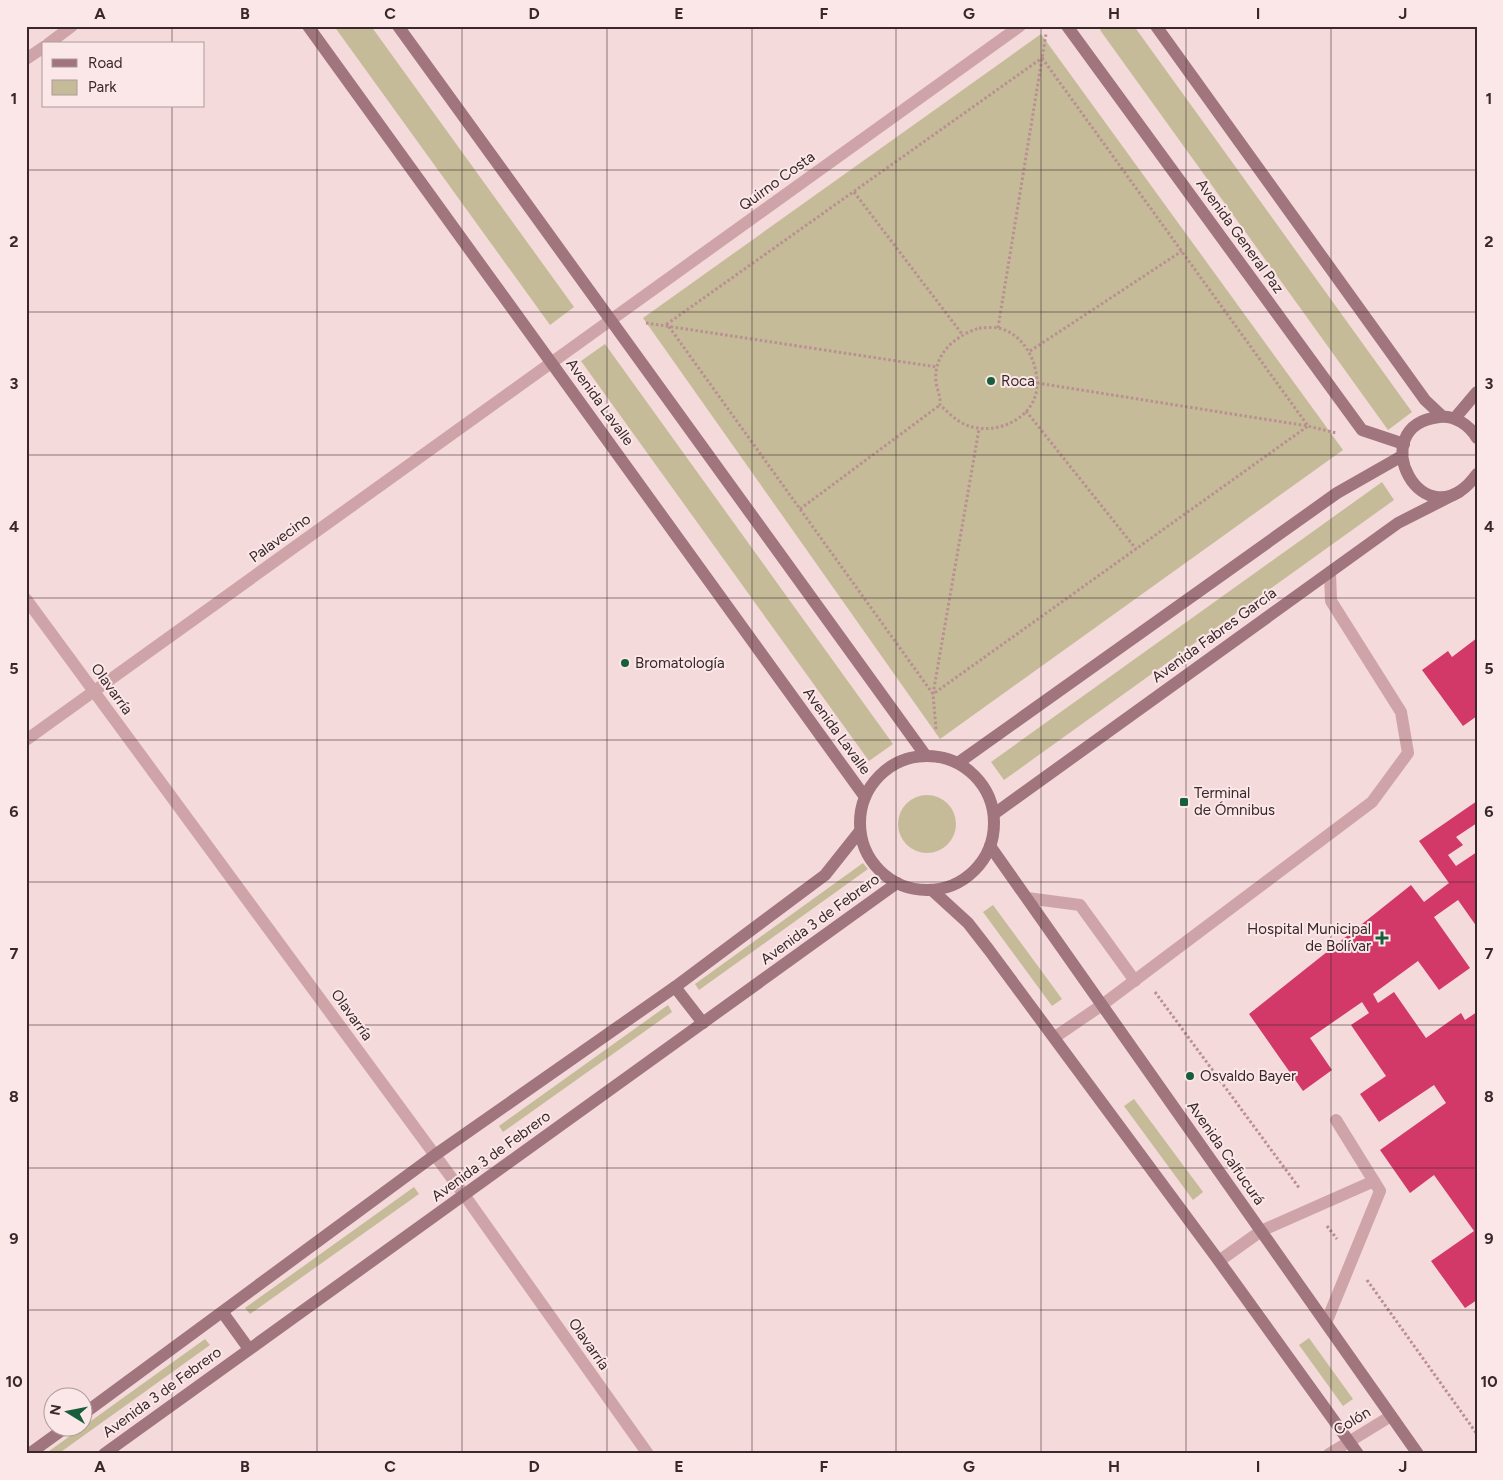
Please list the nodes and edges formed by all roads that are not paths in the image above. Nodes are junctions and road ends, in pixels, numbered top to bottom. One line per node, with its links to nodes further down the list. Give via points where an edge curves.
1 (72, 26): 7 (street)
2 (308, 26): 11 (street, Avenida Lavalle)
3 (398, 26): 10 (street)
4 (1020, 26): 10 (street, Quirno Costa)
5 (1067, 26): 15 (street, Avenida General Paz, via 1362,430)
6 (1156, 26): 13 (street, via 1425,400)
7 (51, 42)
8 (42, 48): 9 (street)
9 (26, 59)
10 (611, 320): 11 (street, Quirno Costa); 22 (street)
11 (552, 363): 20 (street, Palavecino); 24 (street, Avenida Lavalle)
12 (1477, 392): 13 (street)
13 (1449, 417): 14 (street, via 1465,424); 15 (street, via 1430,418 1418,424)
14 (1477, 438)
15 (1403, 450): 17 (street, via 1404,470 1410,482 1420,490 1433,496); 23 (street, via 1337,493)
16 (1475, 481): 17 (street, Avenida Fabres García)
17 (1459, 492): 18 (street, Avenida Fabres García, via 1398,523)
18 (1330, 572): 25 (street, Avenida Fabres García); 31 (street, via 1331,601 1401,712 1408,753 1372,802)
19 (26, 599): 20 (street, Olavarría)
20 (93, 692): 21 (street, Palavecino); 37 (street, Olavarría)
21 (26, 740)
22 (926, 756): 23 (street); 24 (street, via 908,758 888,768 871,784)
23 (958, 763): 25 (street, via 973,772 987,791)
24 (865, 797): 26 (street)
25 (994, 814): 27 (street, via 994,836)
26 (860, 831): 28 (street, via 874,866); 32 (street, Avenida 3 de Febrero, via 825,875)
27 (990, 846): 29 (street, via 986,857 971,875 953,886); 30 (street, Avenida Calfucurá)
28 (897, 884): 29 (street); 34 (street, Avenida 3 de Febrero)
29 (933, 891): 35 (street, via 968,923)
30 (1027, 898): 31 (street, via 1080,905); 33 (street, Avenida Calfucurá)
31 (1135, 980): 33 (street)
32 (675, 987): 34 (street); 37 (street, Avenida 3 de Febrero)
33 (1102, 1005): 35 (street); 40 (street, Avenida Calfucurá)
34 (703, 1023): 39 (street, Avenida 3 de Febrero)
35 (1055, 1037): 41 (street)
36 (1336, 1120): 38 (street)
37 (435, 1155): 39 (street, Olavarría); 42 (street, Avenida 3 de Febrero)
38 (1374, 1181): 40 (street); 43 (street, via 1380,1191)
39 (465, 1196): 44 (street, Avenida 3 de Febrero); 51 (street, Olavarría)
40 (1261, 1231): 41 (street); 43 (street, Avenida Calfucurá)
41 (1219, 1261): 48 (street)
42 (223, 1313): 44 (street); 45 (street, Avenida 3 de Febrero)
43 (1326, 1323): 46 (street, Avenida Calfucurá)
44 (249, 1349): 50 (street, Avenida 3 de Febrero)
45 (92, 1408)
46 (1391, 1416): 48 (street, Colón); 54 (street, Avenida Calfucurá)
47 (51, 1438): 49 (street)
48 (1348, 1441): 52 (street, Colón); 53 (street)
49 (29, 1454)
50 (104, 1454)
51 (648, 1454)
52 (1329, 1454)
53 (1358, 1454)
54 (1418, 1454)

